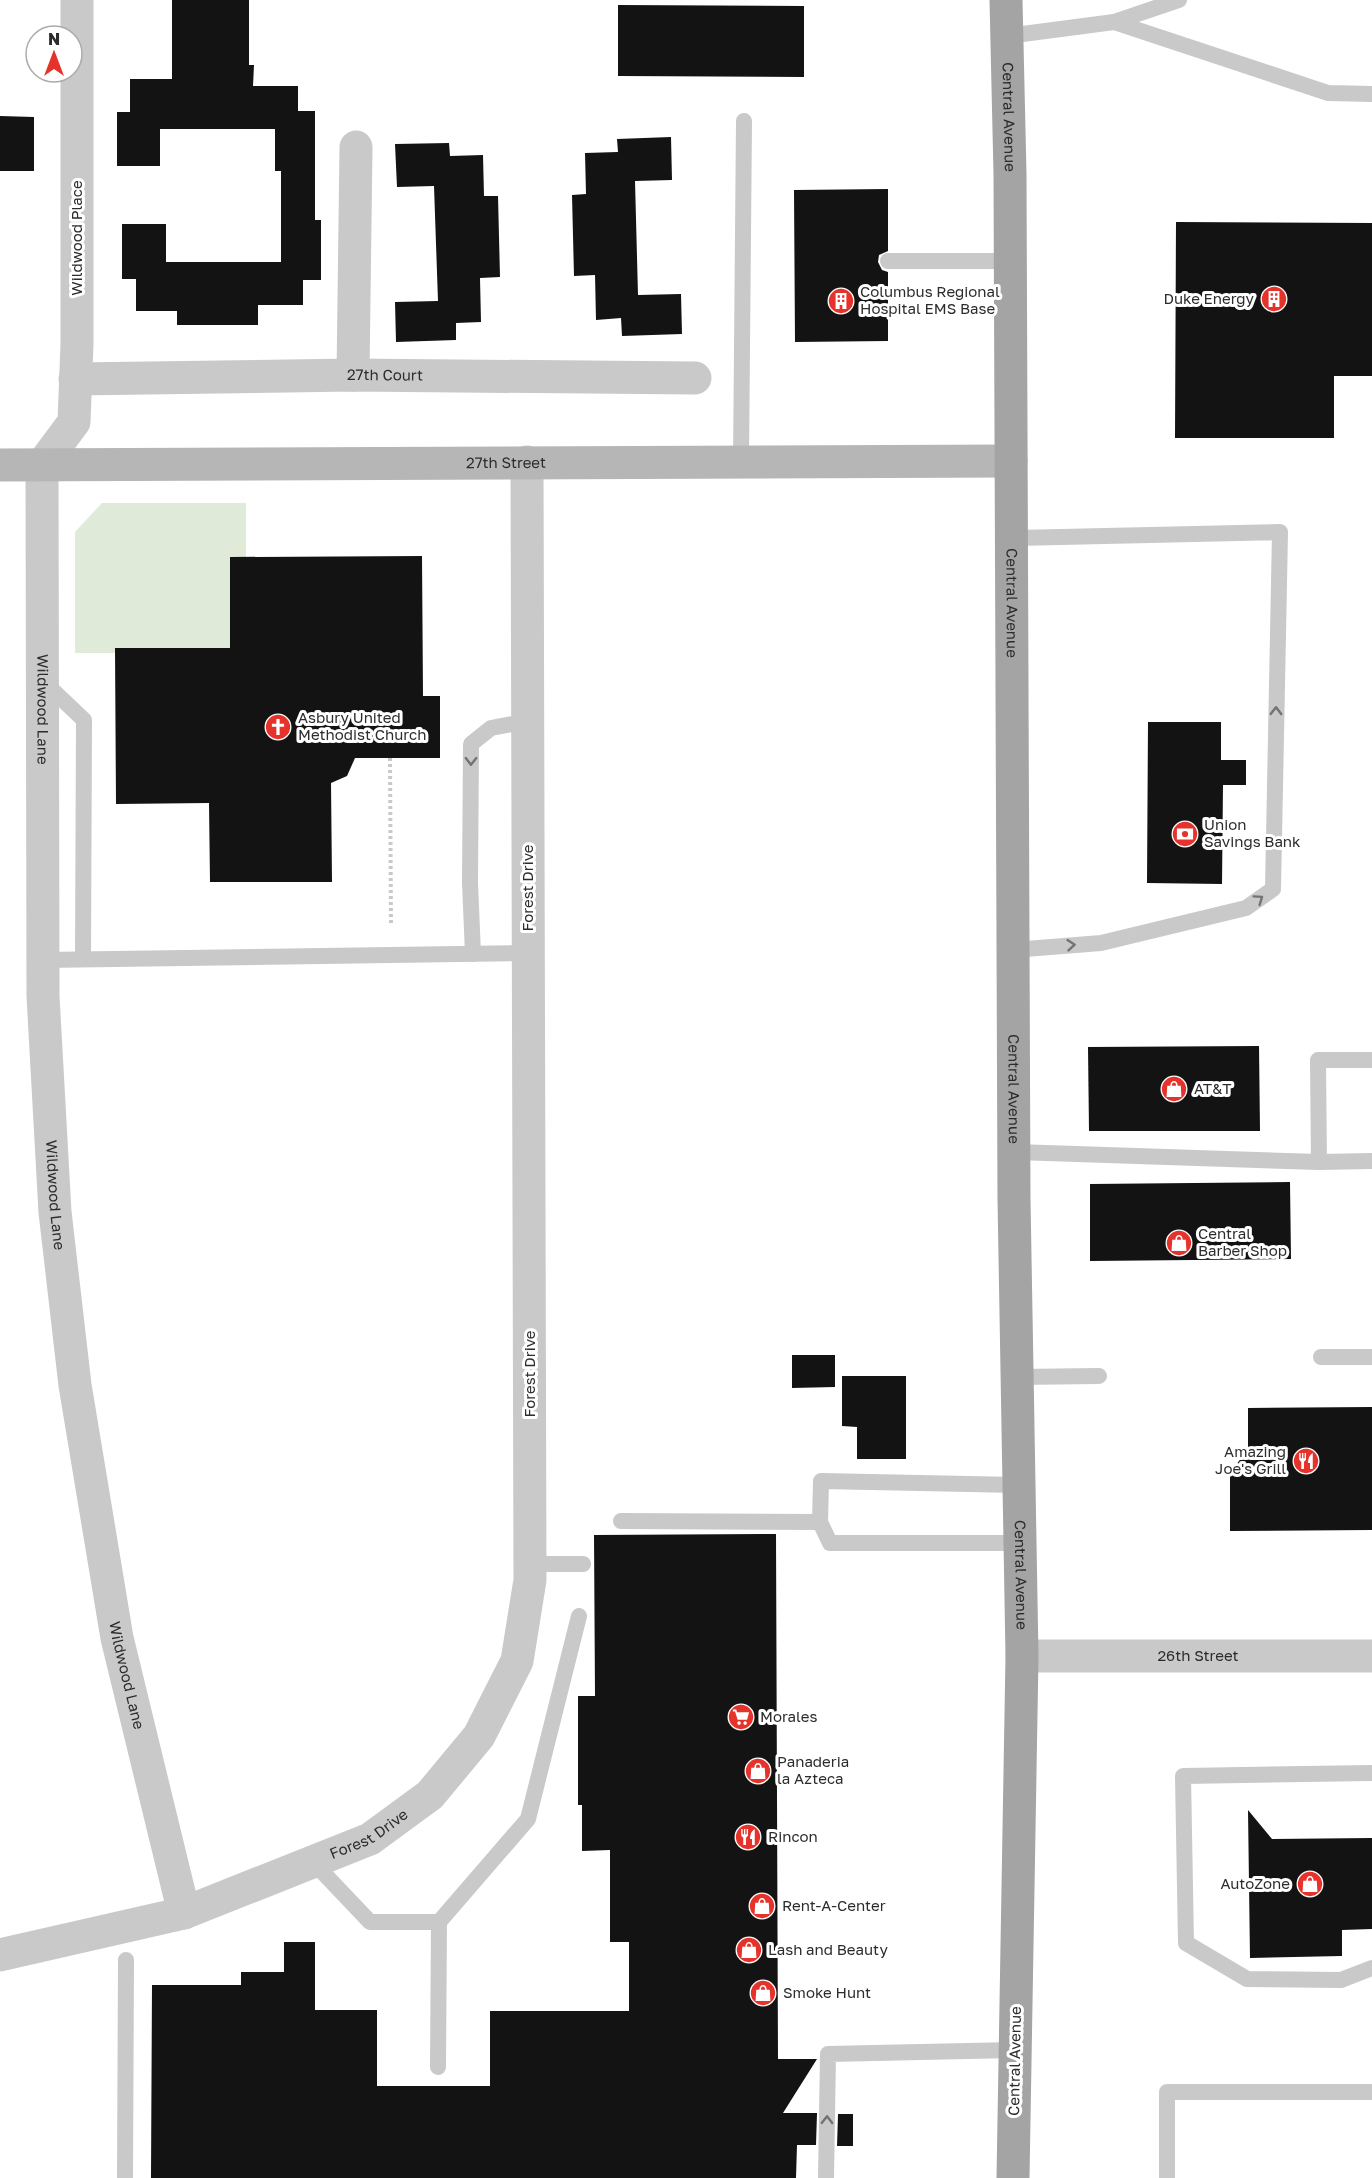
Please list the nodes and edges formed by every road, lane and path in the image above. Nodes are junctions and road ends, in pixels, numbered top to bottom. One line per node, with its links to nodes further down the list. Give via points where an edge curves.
1 (77, 0): 13 (street, Wildwood Place)
2 (1006, 0): 5 (main road, Central Avenue)
3 (1179, 0): 4 (lane)
4 (1113, 22): 5 (lane); 6 (lane, via 1328,93)
5 (1007, 36): 10 (main road, Central Avenue)
6 (1372, 94)
7 (744, 121): 16 (lane)
8 (356, 147): 11 (street)
9 (888, 261): 10 (lane)
10 (1010, 261): 14 (main road, Central Avenue)
11 (353, 375): 12 (street, 27th Court); 13 (street, 27th Court)
12 (695, 378)
13 (75, 379): 18 (street, Wildwood Place, via 74,422)
14 (1011, 461): 16 (street, 27th Street); 19 (main road, Central Avenue)
15 (527, 462): 16 (street, 27th Street); 18 (street, 27th Street); 21 (street, Forest Drive)
16 (741, 462)
17 (0, 465): 18 (street, 27th Street)
18 (42, 465): 20 (street, Wildwood Lane)
19 (1011, 538): 24 (main road, Central Avenue); 24 (lane, one-way to 19, via 1112,940 1246,908 1273,890 1280,532)
20 (42, 680): 27 (lane, via 84,720); 28 (street, Wildwood Lane)
21 (528, 722): 25 (street, Forest Drive); 26 (lane, one-way to 26, via 491,728 471,744)
22 (390, 758): 23 (path)
23 (391, 926)
24 (1013, 950): 30 (main road, Central Avenue)
25 (528, 953): 26 (lane); 41 (street, Forest Drive)
26 (473, 954): 27 (lane)
27 (83, 959): 28 (lane)
28 (43, 960): 48 (street, Wildwood Lane, via 56,1212 75,1385 117,1638)
29 (1372, 1060): 32 (lane, via 1318,1060)
30 (1014, 1152): 32 (lane); 35 (main road, Central Avenue)
31 (1372, 1161): 32 (lane)
32 (1319, 1162)
33 (1321, 1358): 34 (lane)
34 (1372, 1358)
35 (1017, 1377): 36 (lane); 37 (main road, Central Avenue)
36 (1099, 1377)
37 (1019, 1485): 39 (lane, via 821,1481); 40 (main road, Central Avenue)
38 (621, 1521): 39 (lane)
39 (820, 1522): 40 (lane, via 830,1543)
40 (1020, 1543): 44 (main road, Central Avenue)
41 (530, 1564): 42 (lane); 47 (street, Forest Drive, via 517,1661 479,1736 430,1795 370,1839)
42 (583, 1564)
43 (579, 1616): 49 (lane, via 528,1819)
44 (1022, 1656): 45 (street, 26th Street); 53 (main road, Central Avenue)
45 (1372, 1656)
46 (1372, 1773): 52 (lane, via 1183,1776 1186,1943 1247,1979 1341,1980)
47 (313, 1862): 48 (street, Forest Drive); 49 (lane, via 370,1922)
48 (184, 1913): 50 (street, Forest Drive)
49 (439, 1922): 54 (lane)
50 (0, 1955)
51 (126, 1960): 56 (lane)
52 (1372, 1968)
53 (1015, 2050): 57 (lane, one-way to 53, via 828,2054); 58 (main road, Central Avenue)
54 (438, 2067)
55 (1372, 2092): 59 (lane, via 1167,2092)
56 (125, 2178)
57 (826, 2178)
58 (1013, 2178)
59 (1167, 2178)

